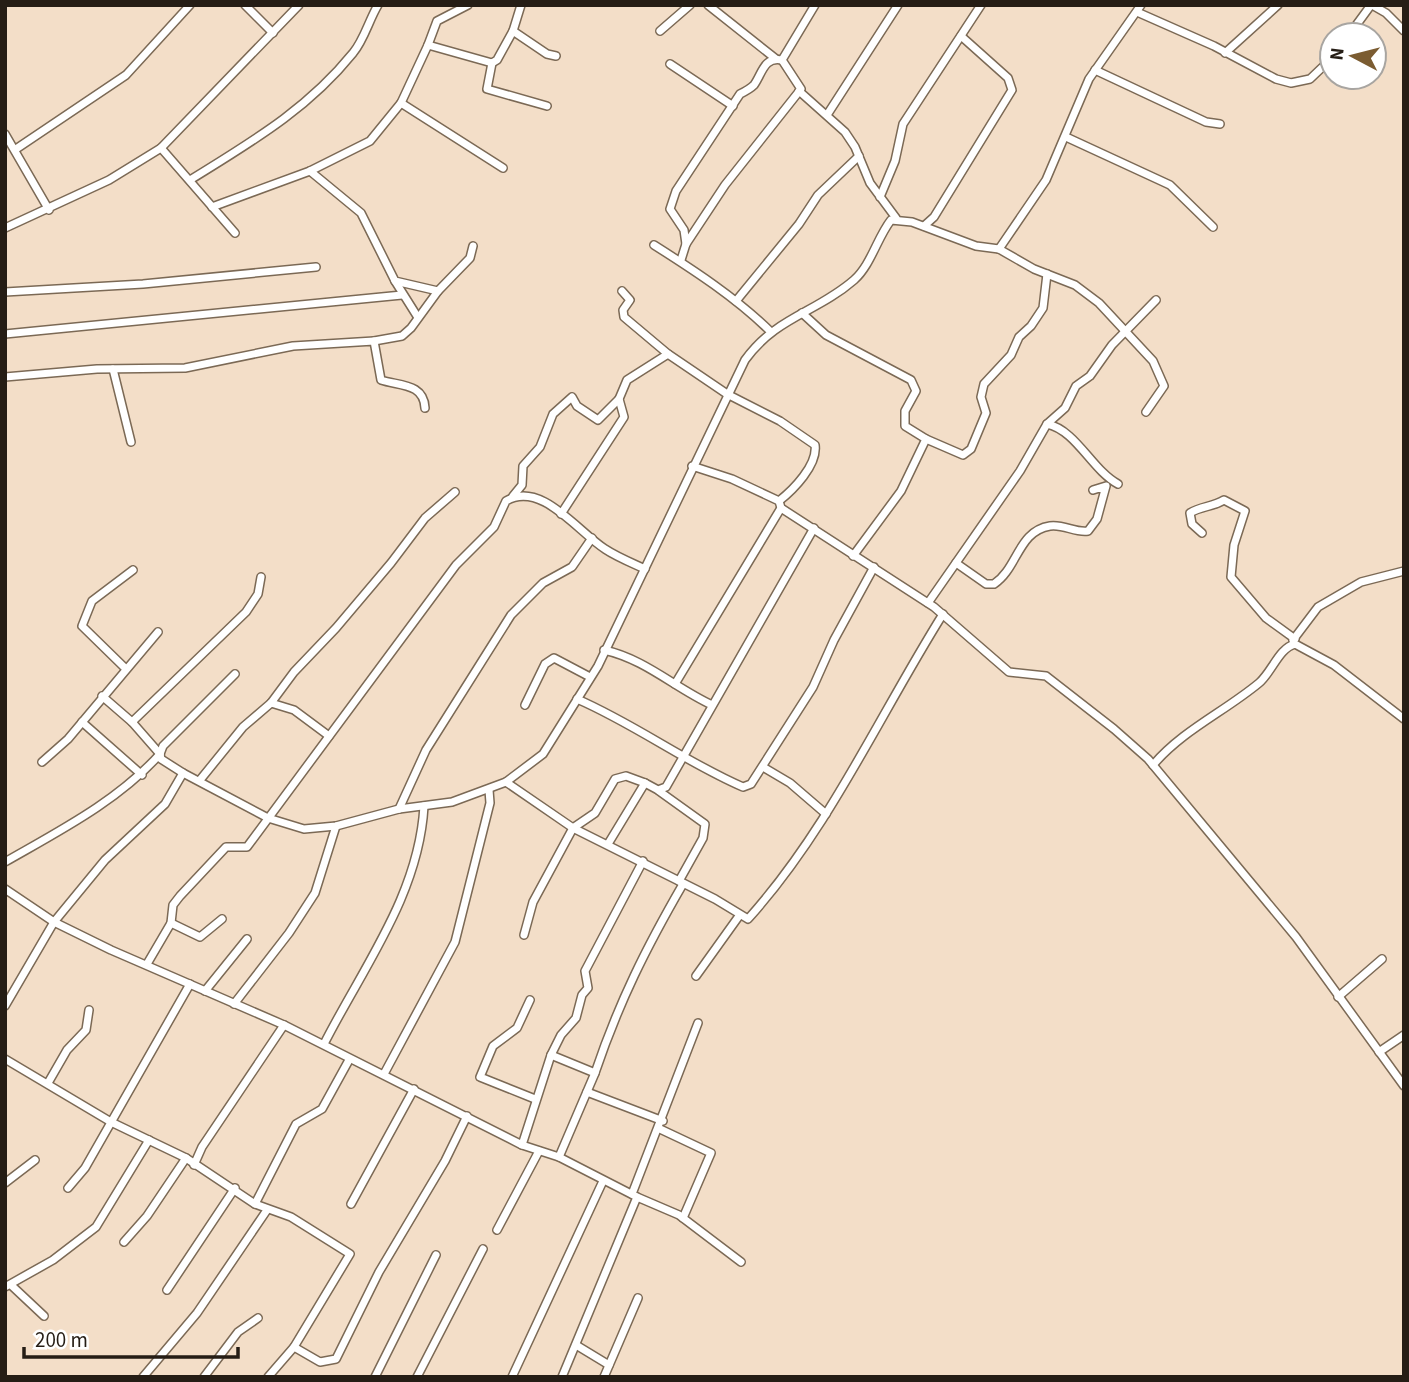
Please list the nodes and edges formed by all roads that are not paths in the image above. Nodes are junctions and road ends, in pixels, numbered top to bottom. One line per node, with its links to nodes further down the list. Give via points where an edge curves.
1 (190, 5): 38 (street, via 126,75)
2 (245, 5): 19 (street)
3 (299, 5): 19 (street)
4 (378, 5): 42 (street, via 355,51 320,90 287,120)
5 (468, 5): 21 (street, via 436,22)
6 (521, 5): 16 (street)
7 (690, 5): 17 (street)
8 (708, 5): 24 (street)
9 (815, 5): 24 (street)
10 (898, 5): 33 (street)
11 (981, 5): 20 (street)
12 (1278, 5): 22 (street)
13 (1372, 5): 15 (street); 18 (street)
14 (1139, 8): 22 (street); 27 (street)
15 (1360, 21)
16 (513, 31): 23 (street, via 547,54); 25 (street)
17 (660, 31)
18 (1404, 31)
19 (273, 33): 37 (street)
20 (961, 36): 43 (street, via 902,124 895,162); 47 (street, via 1008,78 1012,90 934,217)
21 (428, 45): 25 (street); 30 (street)
22 (1225, 53): 28 (street, via 1291,83 1310,79)
23 (556, 55)
24 (779, 59): 29 (street); 32 (street, via 759,72 754,86 740,94)
25 (492, 62): 31 (street, via 487,89)
26 (670, 64): 32 (street)
27 (1095, 70): 34 (street, via 1206,122); 36 (street)
28 (1318, 71)
29 (799, 91): 33 (street); 51 (street, via 725,185)
30 (401, 103): 40 (street); 41 (street, via 370,141)
31 (547, 106)
32 (733, 106): 51 (street, via 671,201 670,209 684,230)
33 (828, 115): 39 (street)
34 (1220, 124)
35 (5, 134): 38 (street)
36 (1066, 137): 48 (street, via 1170,185); 54 (street, via 1046,180)
37 (161, 148): 42 (street); 45 (street)
38 (16, 149): 45 (street)
39 (859, 156): 43 (street); 64 (street, via 818,195)
40 (503, 168)
41 (310, 171): 44 (street); 58 (street, via 361,213)
42 (190, 180): 44 (street)
43 (880, 197): 46 (street)
44 (212, 207): 50 (street)
45 (49, 209): 49 (street)
46 (896, 218): 47 (street); 65 (street, via 884,229 857,277)
47 (924, 226): 54 (street, via 976,246)
48 (1213, 227)
49 (5, 228)
50 (235, 233)
51 (686, 244): 55 (street)
52 (654, 245): 55 (street)
53 (473, 246): 59 (street, via 470,258)
54 (999, 249): 57 (street)
55 (681, 260): 64 (street)
56 (316, 267): 61 (street)
57 (1047, 274): 68 (street, via 1075,285 1099,303); 79 (street, via 1044,308 984,384 981,397 986,413 971,449 963,455)
58 (395, 281): 59 (street); 62 (street)
59 (438, 290): 66 (street)
60 (622, 291): 71 (street, via 630,300 624,317)
61 (5, 292)
62 (402, 295): 66 (street); 69 (street)
63 (1156, 300): 68 (street)
64 (736, 301): 67 (street)
65 (802, 313): 67 (street); 79 (street, via 827,335 911,380 916,391 905,411 905,426)
66 (418, 316): 70 (street, via 402,336)
67 (770, 331): 74 (street, via 745,360)
68 (1125, 333): 77 (street, via 1153,361 1164,386); 78 (street)
69 (5, 334)
70 (374, 341): 72 (street, via 293,346 185,368); 76 (street, via 381,380 410,385 419,392)
71 (668, 354): 74 (street); 75 (street, via 627,380)
72 (113, 369): 73 (street); 80 (street)
73 (5, 377)
74 (727, 394): 81 (street); 86 (street, via 815,445 816,454 801,480)
75 (619, 399): 85 (street, via 598,420 572,397 553,414 540,447 523,466 522,485); 87 (street, via 624,417)
76 (425, 408)
77 (1146, 412)
78 (1048, 424): 82 (street, via 1063,430 1104,477); 92 (street)
79 (926, 439): 91 (street, via 901,491)
80 (131, 442)
81 (692, 466): 86 (street, via 732,479); 94 (street)
82 (1118, 484)
83 (1093, 490): 92 (street, via 1106,486 1097,519 1088,531 1063,526 1036,530 994,584 986,584)
84 (455, 492): 110 (street, via 425,519)
85 (513, 496): 87 (street, via 534,497); 116 (street, via 502,506 494,527 456,565)
86 (780, 505): 88 (street); 107 (street)
87 (561, 514): 90 (street)
88 (814, 528): 91 (street); 112 (street)
89 (1202, 533): 101 (street, via 1192,524 1191,513 1198,508 1224,500 1245,511 1234,545 1231,577 1266,618)
90 (592, 538): 94 (street); 130 (street, via 572,567 543,583 511,615 426,750)
91 (853, 556): 93 (street)
92 (956, 563): 98 (street)
93 (874, 567): 98 (street); 121 (street, via 813,687)
94 (645, 569): 103 (street)
95 (133, 570): 104 (street, via 92,601 82,626)
96 (1404, 571): 101 (street, via 1361,582 1318,607)
97 (261, 576): 115 (street, via 258,594 246,612)
98 (928, 603): 99 (street)
99 (943, 614): 120 (street, via 1009,672 1046,676); 131 (street)
100 (158, 632): 104 (street)
101 (1294, 639): 102 (street)
102 (1288, 646): 113 (street, via 1295,644 1318,654); 120 (street, via 1271,673 1196,725)
103 (604, 650): 106 (street); 107 (street)
104 (126, 669): 108 (street)
105 (235, 674): 117 (street)
106 (590, 677): 109 (street); 111 (street, via 554,658 545,664)
107 (675, 684): 112 (street)
108 (102, 696): 114 (street); 115 (street)
109 (577, 699): 118 (street); 125 (street, via 538,760)
110 (271, 703): 116 (street, via 294,710); 124 (street, via 251,717)
111 (525, 705)
112 (712, 705): 118 (street)
113 (1404, 719)
114 (82, 722): 119 (street); 123 (street)
115 (132, 722): 117 (street)
116 (329, 736): 132 (street)
117 (160, 754): 122 (street); 123 (street)
118 (682, 758): 121 (street, via 743,787 751,784); 128 (street, via 667,787)
119 (42, 762)
120 (1153, 765): 151 (street, via 1313,959)
121 (763, 767): 131 (street)
122 (183, 773): 124 (street); 142 (street, via 165,804 105,860)
123 (142, 775): 137 (street)
124 (200, 780): 132 (street)
125 (506, 782): 127 (street); 134 (street)
126 (645, 783): 128 (street); 134 (street, via 626,776 615,779 595,813); 135 (street)
127 (489, 790): 129 (street); 165 (street, via 490,803 454,942)
128 (658, 790): 138 (street, via 705,824 704,838)
129 (424, 806): 130 (street); 159 (street, via 417,853 396,912)
130 (400, 809): 133 (street)
131 (826, 814): 140 (street, via 763,903 748,919)
132 (268, 818): 133 (street, via 304,829); 143 (street, via 247,847 226,847 180,896 173,905)
133 (336, 826): 153 (street, via 315,893)
134 (572, 828): 135 (street); 144 (street, via 533,902)
135 (608, 844): 136 (street)
136 (643, 861): 138 (street); 161 (street, via 585,971 589,988 582,995 576,1018)
137 (5, 862)
138 (681, 883): 140 (street); 164 (street, via 638,963)
139 (5, 889): 142 (street)
140 (740, 916): 148 (street)
141 (222, 919): 143 (street, via 200,937)
142 (54, 922): 147 (street); 154 (street)
143 (171, 923): 147 (street)
144 (524, 935)
145 (247, 939): 150 (street)
146 (1381, 959): 151 (street)
147 (147, 964): 149 (street)
148 (696, 976)
149 (190, 984): 150 (street); 172 (street)
150 (205, 991): 153 (street)
151 (1338, 997): 160 (street)
152 (530, 1000): 170 (street, via 517,1028 493,1046 480,1077)
153 (234, 1004): 157 (street)
154 (5, 1006)
155 (89, 1010): 166 (street, via 86,1030 67,1050)
156 (698, 1023): 173 (street)
157 (284, 1025): 159 (street); 180 (street)
158 (1404, 1035): 160 (street)
159 (324, 1044): 163 (street)
160 (1379, 1052): 167 (street)
161 (551, 1055): 164 (street); 170 (street)
162 (5, 1059): 166 (street)
163 (349, 1060): 165 (street); 186 (street, via 321,1108 296,1124)
164 (595, 1073): 169 (street)
165 (384, 1074): 168 (street)
166 (48, 1083): 172 (street)
167 (1404, 1086)
168 (414, 1089): 171 (street); 187 (street)
169 (587, 1092): 173 (street); 177 (street)
170 (536, 1099): 175 (street)
171 (467, 1116): 175 (street); 201 (street, via 336,1359 320,1362)
172 (111, 1122): 174 (street); 183 (street)
173 (661, 1125): 185 (street); 189 (street, via 711,1153)
174 (149, 1140): 178 (street); 195 (street, via 96,1227)
175 (522, 1145): 176 (street)
176 (539, 1151): 177 (street); 190 (street)
177 (559, 1157): 181 (street)
178 (186, 1158): 180 (street); 191 (street, via 148,1216)
179 (34, 1160): 182 (street)
180 (194, 1165): 184 (street)
181 (603, 1181): 185 (street); 208 (street)
182 (5, 1183)
183 (68, 1188)
184 (234, 1188): 186 (street); 196 (street)
185 (635, 1196): 189 (street); 200 (street)
186 (255, 1204): 188 (street)
187 (351, 1204)
188 (267, 1210): 201 (street, via 291,1217 350,1254); 203 (street, via 197,1312)
189 (683, 1218): 194 (street)
190 (497, 1230)
191 (124, 1242)
192 (483, 1249): 207 (street)
193 (436, 1255): 206 (street)
194 (741, 1262)
195 (8, 1286): 198 (street)
196 (167, 1290)
197 (638, 1298): 202 (street)
198 (44, 1316)
199 (258, 1318): 204 (street, via 238,1332)
200 (576, 1345): 202 (street); 209 (street)
201 (295, 1348): 205 (street)
202 (609, 1365): 210 (street)
203 (143, 1377)
204 (204, 1377)
205 (268, 1377)
206 (375, 1377)
207 (418, 1377)
208 (512, 1377)
209 (562, 1377)
210 (604, 1377)

